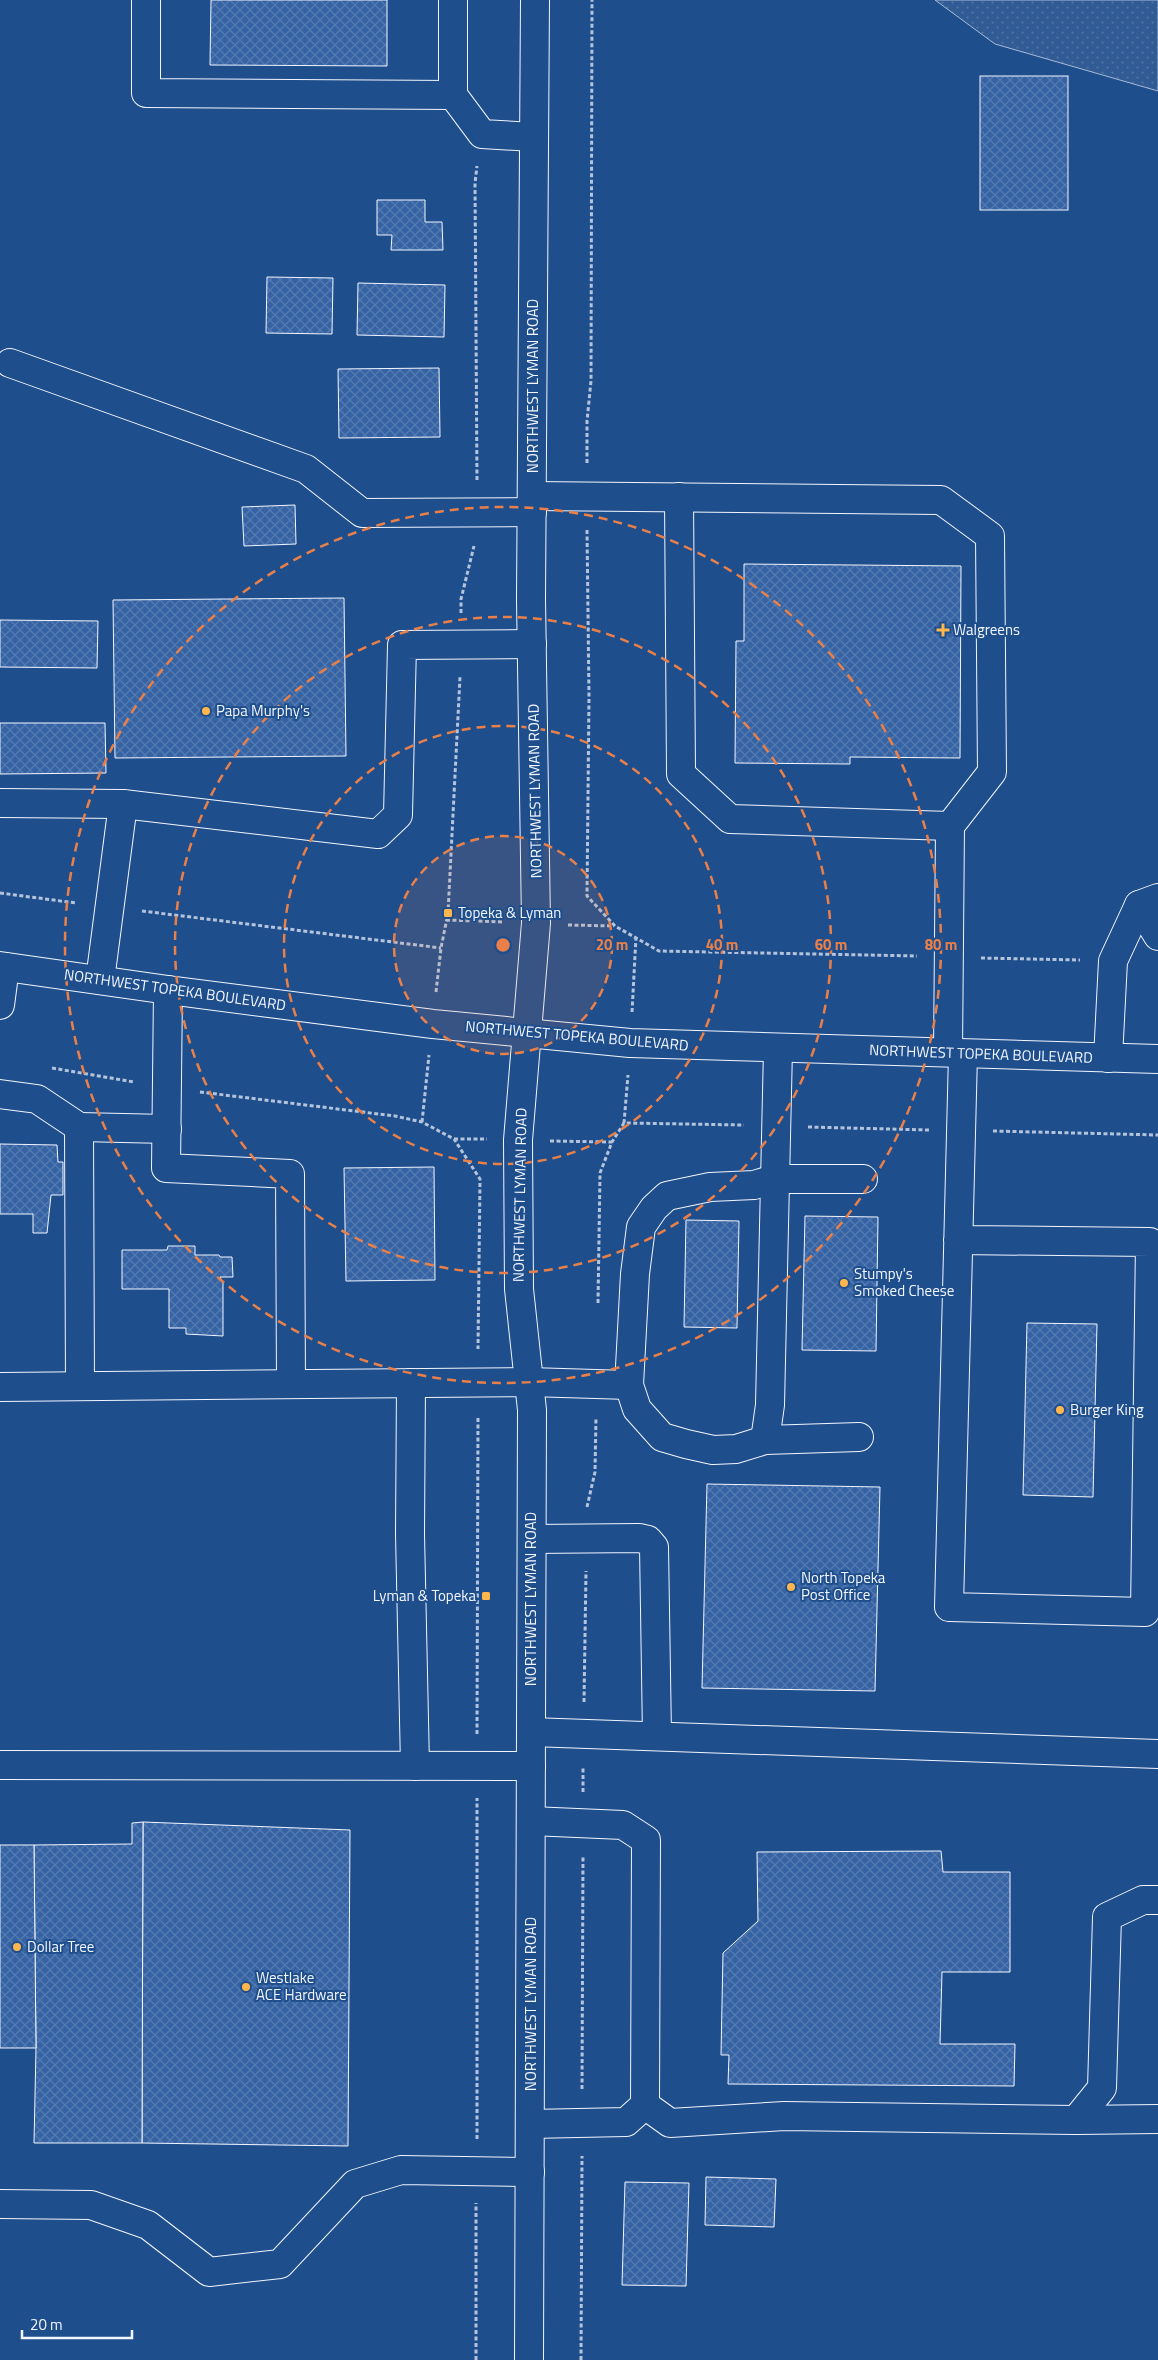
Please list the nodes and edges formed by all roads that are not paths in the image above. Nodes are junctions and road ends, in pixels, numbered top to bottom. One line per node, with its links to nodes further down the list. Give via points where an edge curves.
1 (146, 0): 4 (street, via 146,93)
2 (453, 0): 4 (street)
3 (535, 0): 5 (street, NORTHWEST LYMAN ROAD)
4 (453, 95): 5 (street, via 482,134)
5 (534, 137): 8 (street, NORTHWEST LYMAN ROAD)
6 (10, 363): 8 (street, via 306,469 362,513 475,513)
7 (679, 497): 8 (street); 12 (street, via 681,774 730,819); 12 (street, via 941,500 990,536 992,772)
8 (532, 504): 9 (street, NORTHWEST LYMAN ROAD)
9 (532, 644): 11 (street, via 402,645 398,815 378,834); 19 (street, NORTHWEST LYMAN ROAD, via 536,924)
10 (0, 803): 11 (street)
11 (123, 804): 16 (street)
12 (950, 826): 21 (street)
13 (1148, 901): 14 (street); 22 (street, via 1113,961)
14 (1158, 936)
15 (3, 966): 16 (street, NORTHWEST TOPEKA BOULEVARD); 18 (street)
16 (100, 980): 17 (street, NORTHWEST TOPEKA BOULEVARD)
17 (168, 990): 19 (street, NORTHWEST TOPEKA BOULEVARD); 26 (street)
18 (0, 1005)
19 (527, 1033): 20 (street, NORTHWEST TOPEKA BOULEVARD, via 630,1044); 31 (street, NORTHWEST LYMAN ROAD, via 518,1140 519,1289)
20 (778, 1048): 21 (street, NORTHWEST TOPEKA BOULEVARD); 27 (street)
21 (955, 1053): 22 (street, NORTHWEST TOPEKA BOULEVARD); 29 (street)
22 (1108, 1058): 23 (street, NORTHWEST TOPEKA BOULEVARD)
23 (1158, 1058)
24 (0, 1094): 25 (street, via 37,1099)
25 (79, 1127): 26 (street); 35 (street)
26 (167, 1129): 33 (street, via 166,1168 290,1174)
27 (774, 1178): 28 (street); 34 (street, via 754,1185 710,1187 667,1196 654,1208 641,1227); 38 (street, via 770,1405)
28 (862, 1179)
29 (958, 1240): 30 (street, via 1150,1242); 30 (street, via 949,1607 1145,1612)
30 (1154, 1337)
31 (529, 1382): 32 (street); 34 (street); 39 (street, NORTHWEST LYMAN ROAD)
32 (411, 1383): 33 (street); 44 (street, via 410,1534)
33 (291, 1384): 35 (street)
34 (629, 1385): 38 (street, via 637,1409 662,1436 713,1450 736,1449)
35 (80, 1386): 36 (street)
36 (0, 1387)
37 (859, 1437): 38 (street)
38 (765, 1440)
39 (532, 1539): 40 (street, NORTHWEST LYMAN ROAD); 41 (street, via 639,1538 648,1540 654,1547)
40 (531, 1732): 41 (street); 45 (street, NORTHWEST LYMAN ROAD)
41 (657, 1736): 42 (street)
42 (1158, 1754)
43 (0, 1765): 44 (street)
44 (416, 1766): 45 (street)
45 (531, 1766): 46 (street, NORTHWEST LYMAN ROAD)
46 (531, 1821): 48 (street, via 623,1825 646,1840); 51 (street, NORTHWEST LYMAN ROAD)
47 (1158, 1900): 49 (street, via 1143,1900 1107,1917 1102,2088)
48 (645, 2105): 49 (street, via 670,2123 784,2116); 51 (street, via 626,2122)
49 (1076, 2120): 50 (street)
50 (1158, 2120)
51 (530, 2124): 52 (street, NORTHWEST LYMAN ROAD)
52 (530, 2172): 53 (street, via 401,2170 355,2184 280,2264 209,2272 148,2225 91,2205); 54 (street, NORTHWEST LYMAN ROAD)
53 (0, 2204)
54 (530, 2360)

